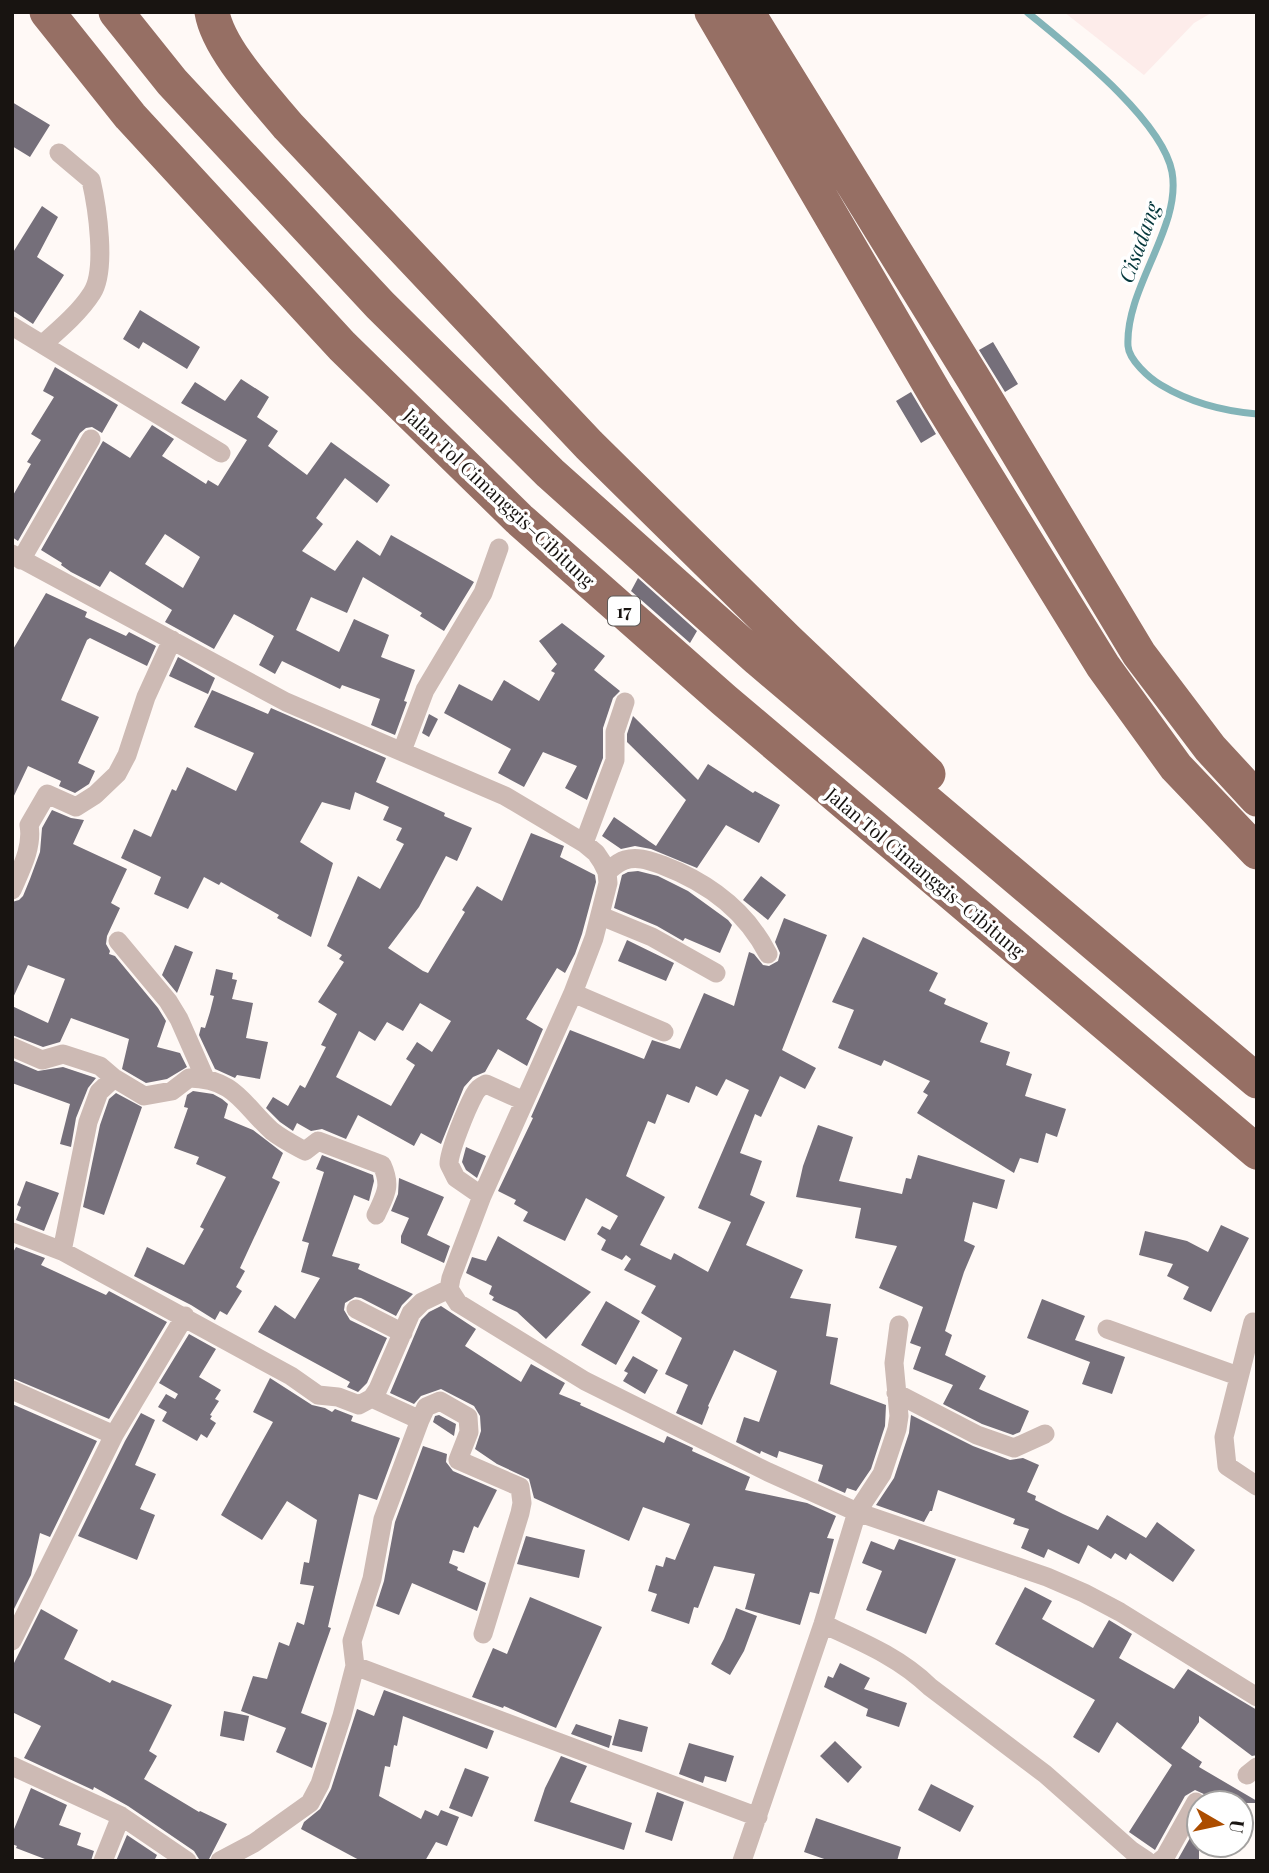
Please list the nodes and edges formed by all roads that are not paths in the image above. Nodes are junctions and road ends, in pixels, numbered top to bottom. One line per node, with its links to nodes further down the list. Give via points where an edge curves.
1 (47, 12): 33 (highway, Jalan Tol Cimanggis–Cibitung / 17, via 130,116 342,346 519,519 724,700)
2 (116, 12): 27 (highway, via 172,82 380,305 550,473 769,668)
3 (212, 12): 27 (highway, via 214,25 245,75 288,126 589,444 787,640)
4 (712, 12): 18 (highway, via 937,397 1103,666 1176,767)
5 (747, 12): 16 (highway, via 1139,654 1210,748)
6 (59, 153): 8 (street, via 90,180 100,271 92,293)
7 (12, 326): 8 (street)
8 (43, 344): 10 (street)
9 (91, 439): 12 (street)
10 (221, 453)
11 (499, 548): 15 (street, via 483,593 425,690)
12 (17, 557): 13 (street)
13 (172, 640): 15 (street, via 286,702); 20 (street, via 117,774 76,807 47,794 29,825 25,860)
14 (625, 702): 17 (street, via 615,732 615,760)
15 (402, 751): 17 (street, via 505,796)
16 (1257, 799)
17 (584, 843): 19 (street)
18 (1257, 852)
19 (607, 872): 21 (street); 23 (street, via 634,858 702,883 731,905 759,936)
20 (12, 890)
21 (601, 916): 24 (street, via 652,937); 25 (street)
22 (118, 941): 30 (street, via 179,1018)
23 (768, 954)
24 (716, 973)
25 (573, 993): 26 (street); 32 (street)
26 (664, 1032)
27 (1214, 1045): 31 (highway)
28 (12, 1047): 29 (street, via 42,1060 63,1054 100,1066)
29 (114, 1078): 30 (street, via 144,1096 172,1091 189,1078); 37 (street, via 99,1092 88,1122)
30 (205, 1078): 35 (street, via 238,1093 274,1133 305,1151 318,1141 382,1165 389,1180)
31 (1257, 1081)
32 (524, 1101): 34 (street); 34 (street, via 486,1084 473,1096 449,1164 456,1178)
33 (1257, 1152)
34 (482, 1196): 38 (street)
35 (376, 1215)
36 (12, 1232): 37 (street)
37 (62, 1251): 40 (street)
38 (449, 1289): 44 (street, via 422,1302 411,1313); 53 (street, via 458,1303 585,1381)
39 (356, 1309): 44 (street)
40 (185, 1317): 48 (street, via 318,1395 359,1405); 51 (street)
41 (1254, 1322): 45 (street)
42 (899, 1325): 47 (street)
43 (1107, 1329): 45 (street)
44 (403, 1333): 48 (street)
45 (1238, 1376): 52 (street, via 1224,1437 1227,1466)
46 (12, 1390): 51 (street)
47 (896, 1393): 50 (street, via 977,1435 1014,1448); 53 (street, via 899,1416 891,1449 882,1474)
48 (372, 1398): 49 (street)
49 (420, 1420): 55 (street, via 426,1407 440,1401 468,1417 469,1432 458,1460 520,1487 520,1513); 57 (street, via 383,1519 372,1580 352,1641)
50 (1045, 1434)
51 (114, 1435): 56 (street)
52 (1257, 1486)
53 (857, 1512): 54 (street); 58 (street, via 1084,1593)
54 (823, 1624): 61 (street); 67 (street, via 913,1671)
55 (483, 1634)
56 (14, 1635)
57 (355, 1666): 61 (street); 65 (street, via 320,1784 310,1803)
58 (1257, 1697)
59 (12, 1766): 60 (street)
60 (121, 1816): 63 (street); 64 (street)
61 (758, 1817): 66 (street)
62 (1185, 1822): 68 (street)
63 (103, 1861)
64 (187, 1861)
65 (220, 1861)
66 (742, 1861)
67 (1147, 1861)
68 (1160, 1861)

